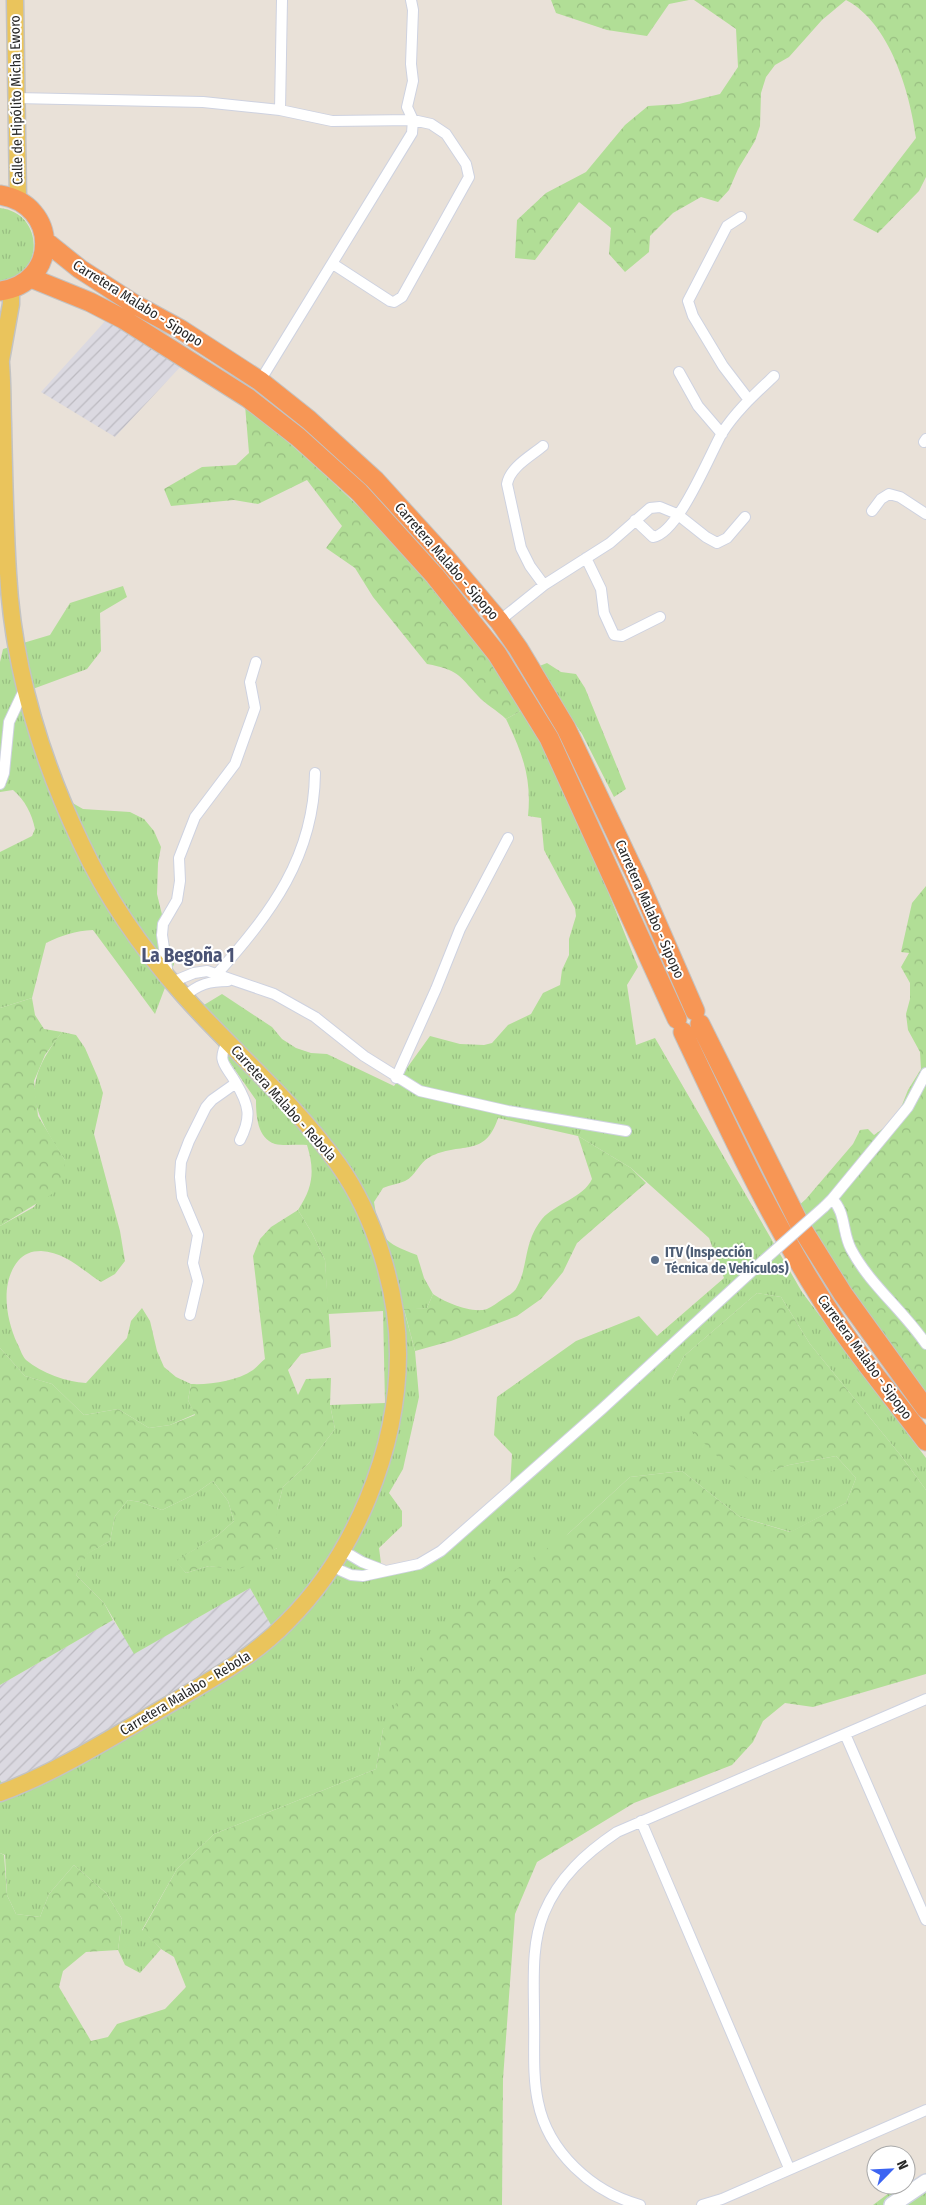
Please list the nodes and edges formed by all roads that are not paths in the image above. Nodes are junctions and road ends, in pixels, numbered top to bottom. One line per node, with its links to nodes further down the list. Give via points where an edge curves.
1 (15, 0): 4 (main road, Calle de Hipólito Micha Eworo)
2 (282, 0): 5 (street)
3 (411, 0): 6 (street, via 413,81 407,107)
4 (16, 98): 5 (street, via 202,102); 7 (main road, Calle de Hipólito Micha Eworo)
5 (280, 110): 6 (street, via 332,122)
6 (413, 120): 10 (street, via 412,132); 10 (street, via 440,129 469,171 469,177 449,213 398,301 390,301)
7 (9, 198): 9 (highway, via 32,210 41,224)
8 (742, 217): 17 (street, via 727,226 688,301 693,316 723,366)
9 (45, 241): 11 (highway, via 42,261); 16 (highway, Carretera Malabo - Sipopo, via 80,269)
10 (333, 264): 16 (street)
11 (31, 278): 12 (highway); 48 (highway, Carretera Malabo - Sipopo, via 123,319 248,398 298,437 358,492 435,576 496,654 549,738 680,1026 766,1201 835,1320)
12 (5, 290): 13 (main road, Carretera Malabo - Rebola, via 11,304)
13 (0, 357): 30 (main road, Carretera Malabo - Rebola, via 8,577 14,637)
14 (678, 372): 18 (street, via 698,406)
15 (774, 376): 17 (street)
16 (260, 381): 28 (highway, Carretera Malabo - Sipopo, via 309,420 374,480)
17 (749, 400): 18 (street)
18 (722, 434): 21 (street, via 699,481)
19 (543, 446): 26 (street, via 512,472 507,484 521,548)
20 (872, 511): 22 (street, via 880,499 889,494 900,497)
21 (677, 514): 23 (street, via 717,543 727,538); 24 (street, via 655,507); 24 (street, via 656,537 649,535)
22 (926, 514)
23 (745, 517)
24 (635, 520): 25 (street, via 610,543)
25 (586, 558): 26 (street); 27 (street, via 598,582 604,614 614,635 622,636)
26 (544, 585): 28 (street)
27 (660, 617)
28 (498, 620): 47 (highway, Carretera Malabo - Sipopo, via 566,728 638,880 698,1018 801,1227)
29 (256, 662): 35 (street, via 250,682 254,708 234,764 195,817 179,858 180,881 176,900 163,924 162,935)
30 (25, 688): 32 (street, via 9,722); 35 (main road, Carretera Malabo - Rebola, via 60,797 99,879 131,929)
31 (315, 773): 34 (street, via 312,814 290,878)
32 (0, 784)
33 (508, 838): 40 (street, via 460,929)
34 (218, 974): 35 (street, via 200,971); 36 (street)
35 (170, 980): 37 (main road, Carretera Malabo - Rebola)
36 (234, 982): 37 (street, via 210,982 194,988); 40 (street, via 274,994 315,1017)
37 (184, 997): 38 (main road, Carretera Malabo - Rebola)
38 (228, 1040): 41 (street, via 221,1054 222,1060); 49 (main road, Carretera Malabo - Rebola, via 340,1166 384,1257 395,1314 398,1354 395,1400 383,1456 366,1503)
39 (926, 1072): 44 (street, via 908,1107)
40 (396, 1078): 42 (street, via 420,1091)
41 (236, 1083): 43 (street, via 248,1117); 45 (street, via 206,1107 181,1162 182,1197 198,1235 193,1263 198,1281)
42 (626, 1131)
43 (240, 1140)
44 (832, 1199): 46 (street, via 842,1211 843,1227 851,1249 873,1281); 51 (street, bridge, via 441,1552 419,1564)
45 (190, 1315)
46 (926, 1344)
47 (926, 1409)
48 (926, 1441)
49 (342, 1550): 50 (main road, Carretera Malabo - Rebola); 51 (street)
50 (333, 1568): 51 (street, via 363,1576); 54 (main road, Carretera Malabo - Rebola, via 284,1626 221,1674 89,1750)
51 (383, 1570)
52 (926, 1699): 53 (street)
53 (845, 1734): 55 (street); 56 (street)
54 (0, 1793)
55 (641, 1821): 58 (street); 60 (street, via 616,1832 570,1870 544,1913 534,1967 536,2081 538,2102 548,2132 580,2172 610,2193)
56 (926, 1920)
57 (926, 2110): 58 (street)
58 (789, 2168): 61 (street)
59 (926, 2182): 62 (street)
60 (640, 2205)
61 (702, 2205)
62 (892, 2205)

